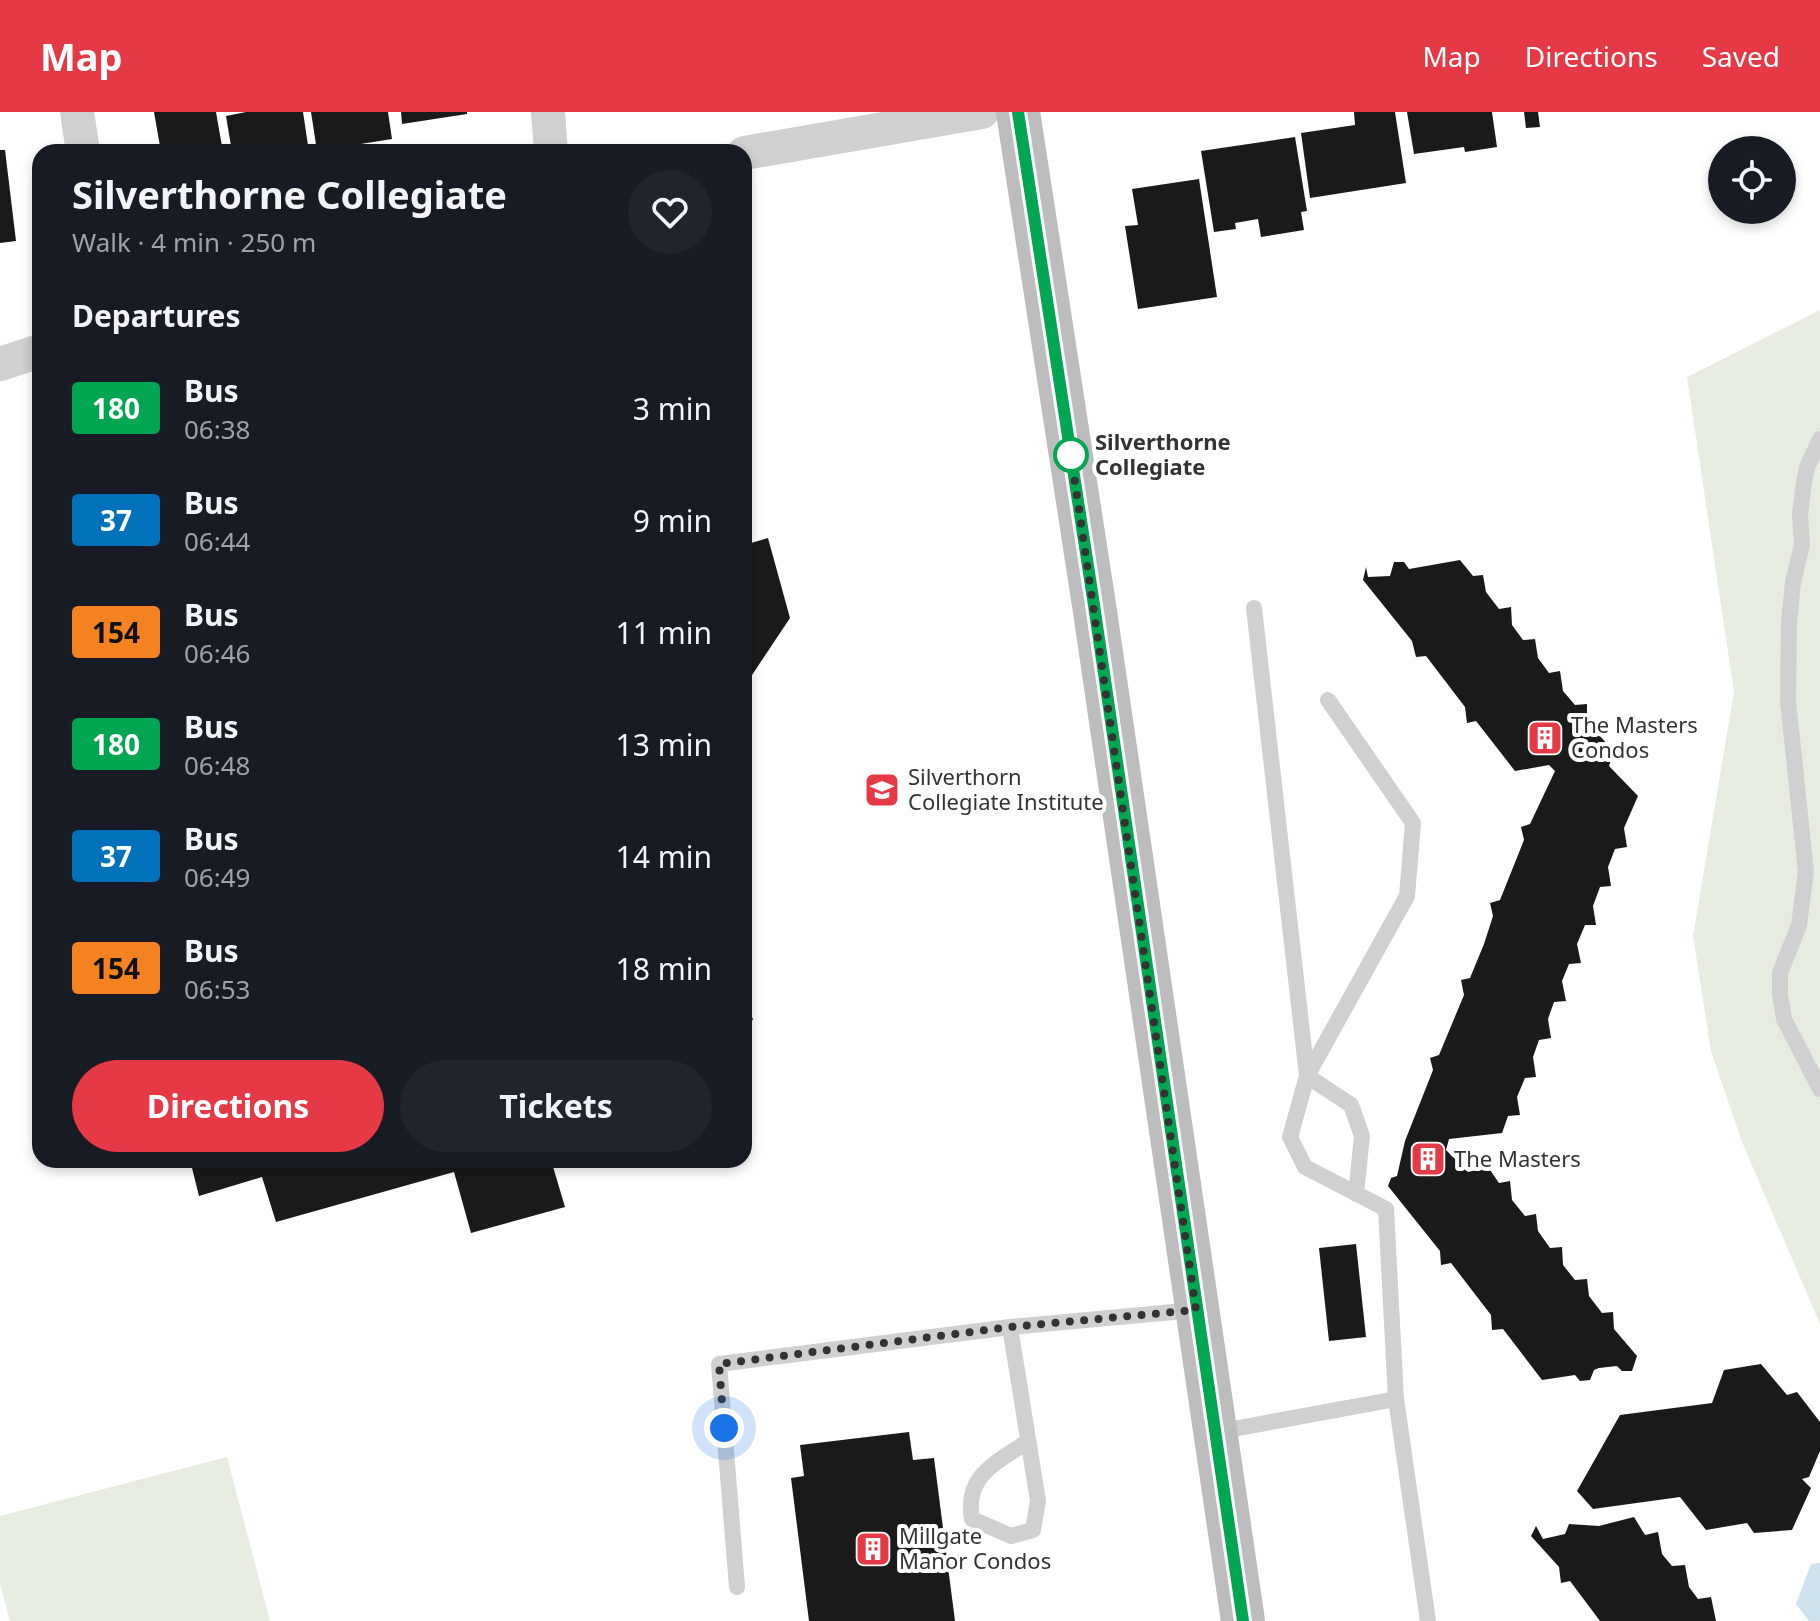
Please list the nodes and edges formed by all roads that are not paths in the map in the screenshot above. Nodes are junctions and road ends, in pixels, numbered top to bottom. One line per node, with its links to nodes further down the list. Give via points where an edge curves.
1 (77, 112): 5 (street)
2 (548, 112): 6 (street)
3 (982, 112): 7 (street)
4 (1018, 112): 16 (street)
5 (82, 144)
6 (550, 144)
7 (752, 152)
8 (32, 354): 9 (street)
9 (0, 364)
10 (1820, 439): 14 (lane, via 1803,488 1802,545 1789,623 1788,701 1806,872 1799,925 1780,973 1784,1019)
11 (1254, 608): 13 (lane)
12 (1328, 700): 13 (lane, via 1413,823 1407,896)
13 (1307, 1076): 15 (lane, via 1351,1105 1362,1136); 15 (lane, via 1290,1137 1305,1167)
14 (1820, 1089)
15 (1356, 1194): 18 (lane, via 1386,1209)
16 (1196, 1310): 17 (lane); 19 (street)
17 (1010, 1327): 20 (lane); 21 (lane, via 719,1364)
18 (1396, 1399): 19 (lane); 23 (lane)
19 (1217, 1432): 22 (street)
20 (1028, 1441): 20 (lane, via 1038,1501 1033,1530 1011,1536 972,1519 969,1501 977,1477)
21 (737, 1587)
22 (1243, 1621)
23 (1428, 1621)

